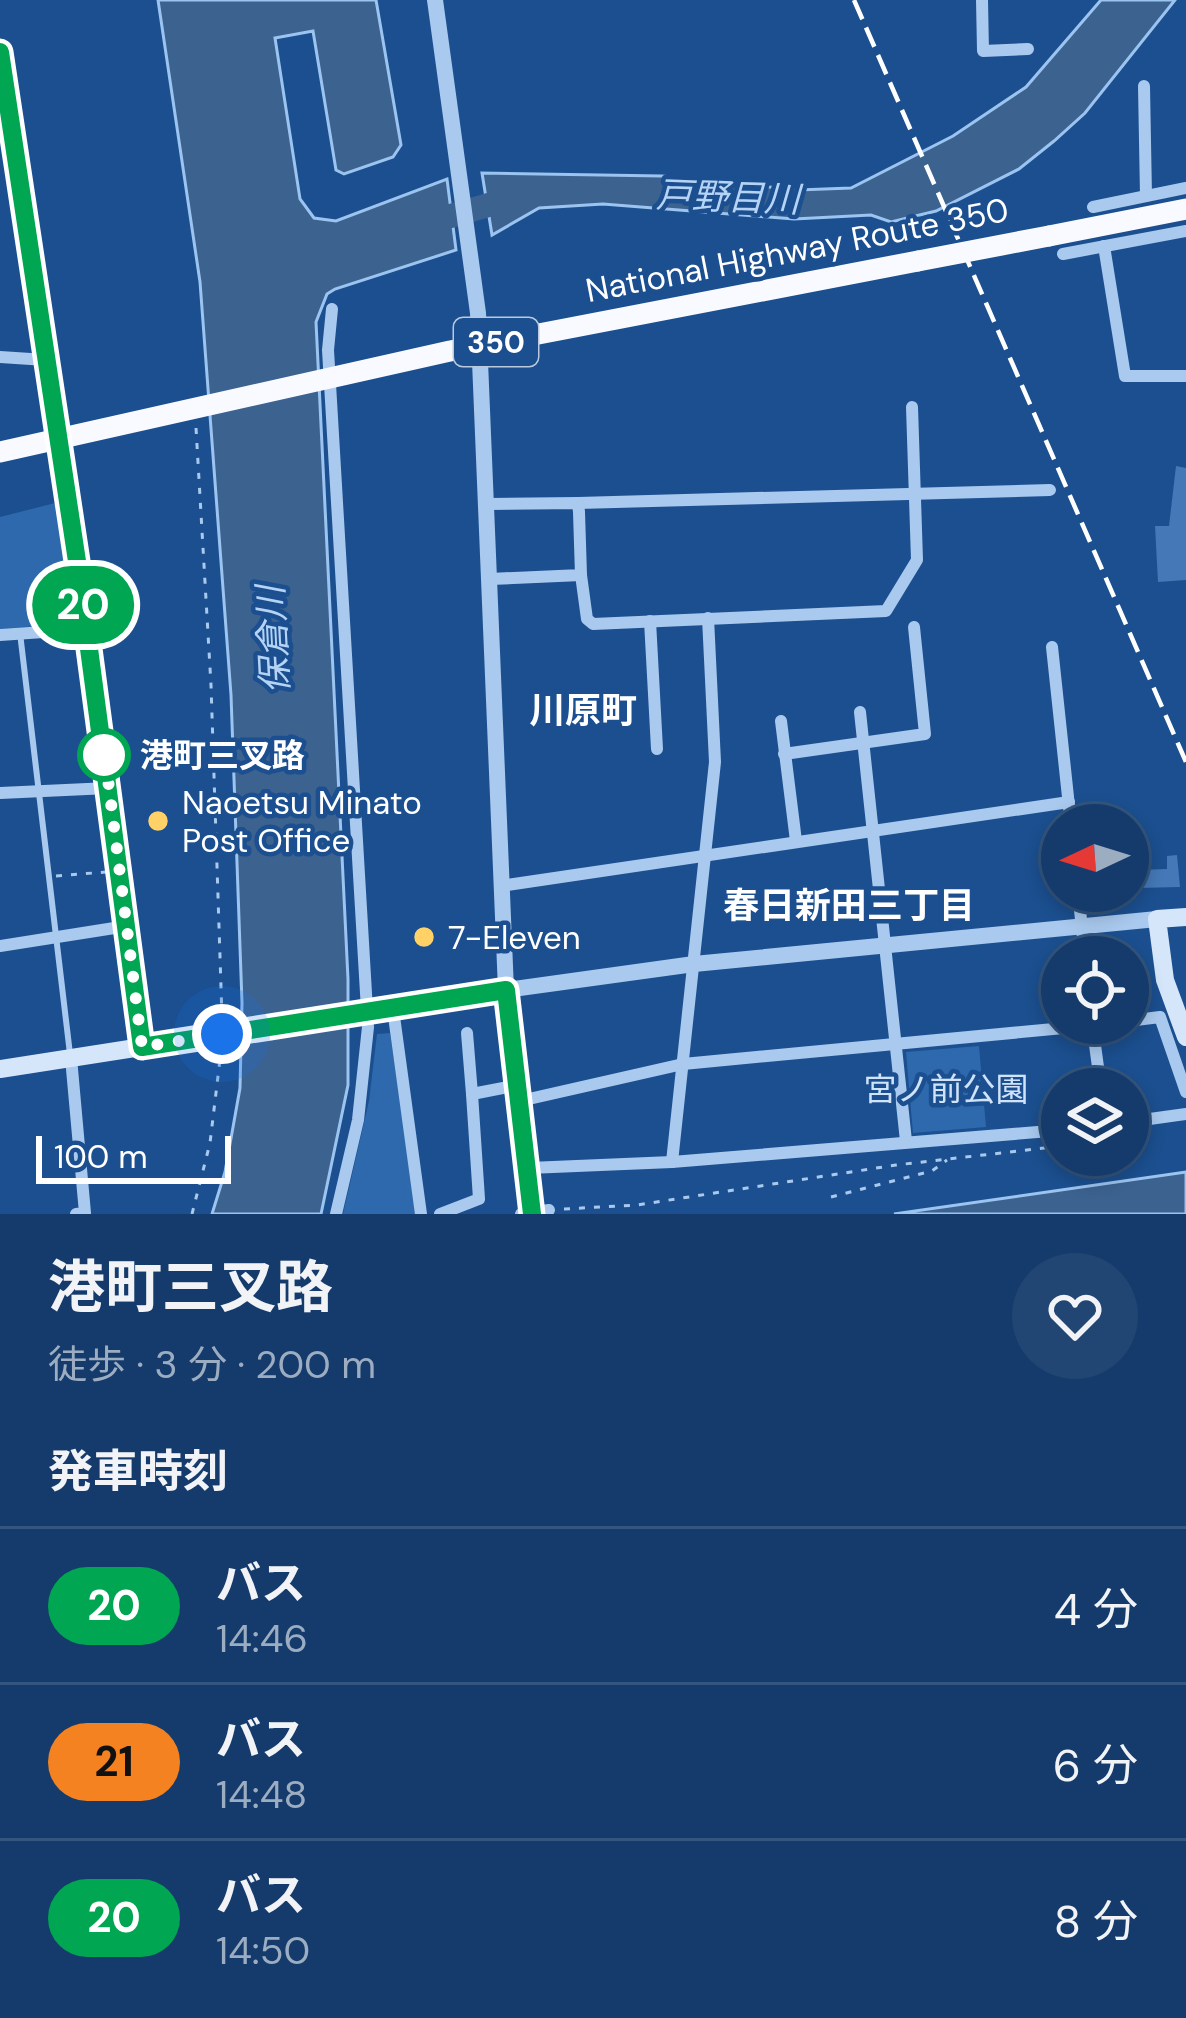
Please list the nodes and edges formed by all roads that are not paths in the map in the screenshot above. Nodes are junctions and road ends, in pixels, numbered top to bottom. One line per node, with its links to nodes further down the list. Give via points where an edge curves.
1 (435, 0): 15 (street)
2 (982, 0): 3 (street, via 983,51)
3 (1028, 49)
4 (0, 51): 6 (main road)
5 (1144, 86): 8 (street)
6 (3, 92): 17 (main road)
7 (1186, 188): 8 (street)
8 (1146, 196): 9 (street)
9 (1093, 206)
10 (1186, 209): 15 (highway, National Highway Route 350 / 350, bridge)
11 (1186, 233): 12 (street)
12 (1105, 247): 13 (street); 18 (street, via 1125,376)
13 (1063, 254)
14 (332, 309): 19 (street)
15 (480, 345): 19 (highway, National Highway Route 350 / 350); 26 (street)
16 (0, 357): 17 (street)
17 (46, 360): 21 (main road)
18 (1186, 376)
19 (327, 379): 21 (highway, National Highway Route 350 / 350); 61 (street, via 358,823)
20 (912, 407): 24 (street)
21 (59, 439): 22 (highway, National Highway Route 350 / 350); 32 (main road)
22 (0, 452)
23 (1050, 490): 24 (street)
24 (916, 495): 25 (street); 29 (street, via 917,560 886,610)
25 (578, 503): 26 (street); 27 (street)
26 (487, 504): 28 (street)
27 (581, 574): 28 (street); 30 (street, via 593,625)
28 (490, 579): 48 (street)
29 (708, 618): 30 (street); 47 (street, via 715,762)
30 (650, 621): 39 (street)
31 (914, 627): 38 (street, via 925,734)
32 (87, 628): 33 (street); 41 (main road)
33 (20, 633): 34 (street); 42 (lane)
34 (0, 635)
35 (1052, 647): 44 (street)
36 (860, 712): 38 (street)
37 (781, 721): 40 (street)
38 (864, 746): 40 (street); 45 (street)
39 (657, 749)
40 (784, 754): 46 (street)
41 (109, 788): 42 (street); 53 (main road)
42 (39, 791): 43 (street); 55 (lane)
43 (0, 793)
44 (1069, 802): 45 (street)
45 (872, 830): 46 (street); 56 (street)
46 (796, 841): 47 (street)
47 (706, 854): 48 (street); 58 (street)
48 (500, 886): 59 (street)
49 (1080, 912): 52 (street)
50 (1186, 917): 51 (main road)
51 (1157, 920): 52 (street); 65 (main road, via 1165,980)
52 (1081, 925): 54 (street); 56 (street)
53 (127, 926): 55 (street); 67 (main road)
54 (1082, 936)
55 (56, 938): 57 (street); 68 (lane)
56 (884, 944): 58 (street); 66 (street)
57 (0, 946)
58 (694, 964): 59 (street); 69 (street)
59 (506, 990): 60 (main road); 72 (main road)
60 (393, 1009): 61 (main road); 83 (street)
61 (360, 1014): 67 (main road); 82 (street, via 366,1050 358,1120)
62 (1149, 1019): 71 (street, via 1160,1017)
63 (1041, 1030): 66 (street)
64 (466, 1033): 73 (street)
65 (1186, 1037)
66 (896, 1044): 69 (street); 77 (street)
67 (142, 1047): 68 (main road)
68 (71, 1058): 70 (main road); 81 (street, via 85,1213)
69 (683, 1064): 72 (street); 78 (street)
70 (0, 1069)
71 (1186, 1091)
72 (519, 1092): 73 (street); 79 (main road)
73 (472, 1094): 84 (street, via 479,1199)
74 (1186, 1114): 75 (street)
75 (1149, 1119)
76 (1041, 1131): 77 (street)
77 (906, 1141): 78 (street)
78 (672, 1162): 79 (street)
79 (529, 1168): 80 (main road)
80 (534, 1212)
81 (76, 1214)
82 (336, 1214)
83 (421, 1214)
84 (440, 1214)

